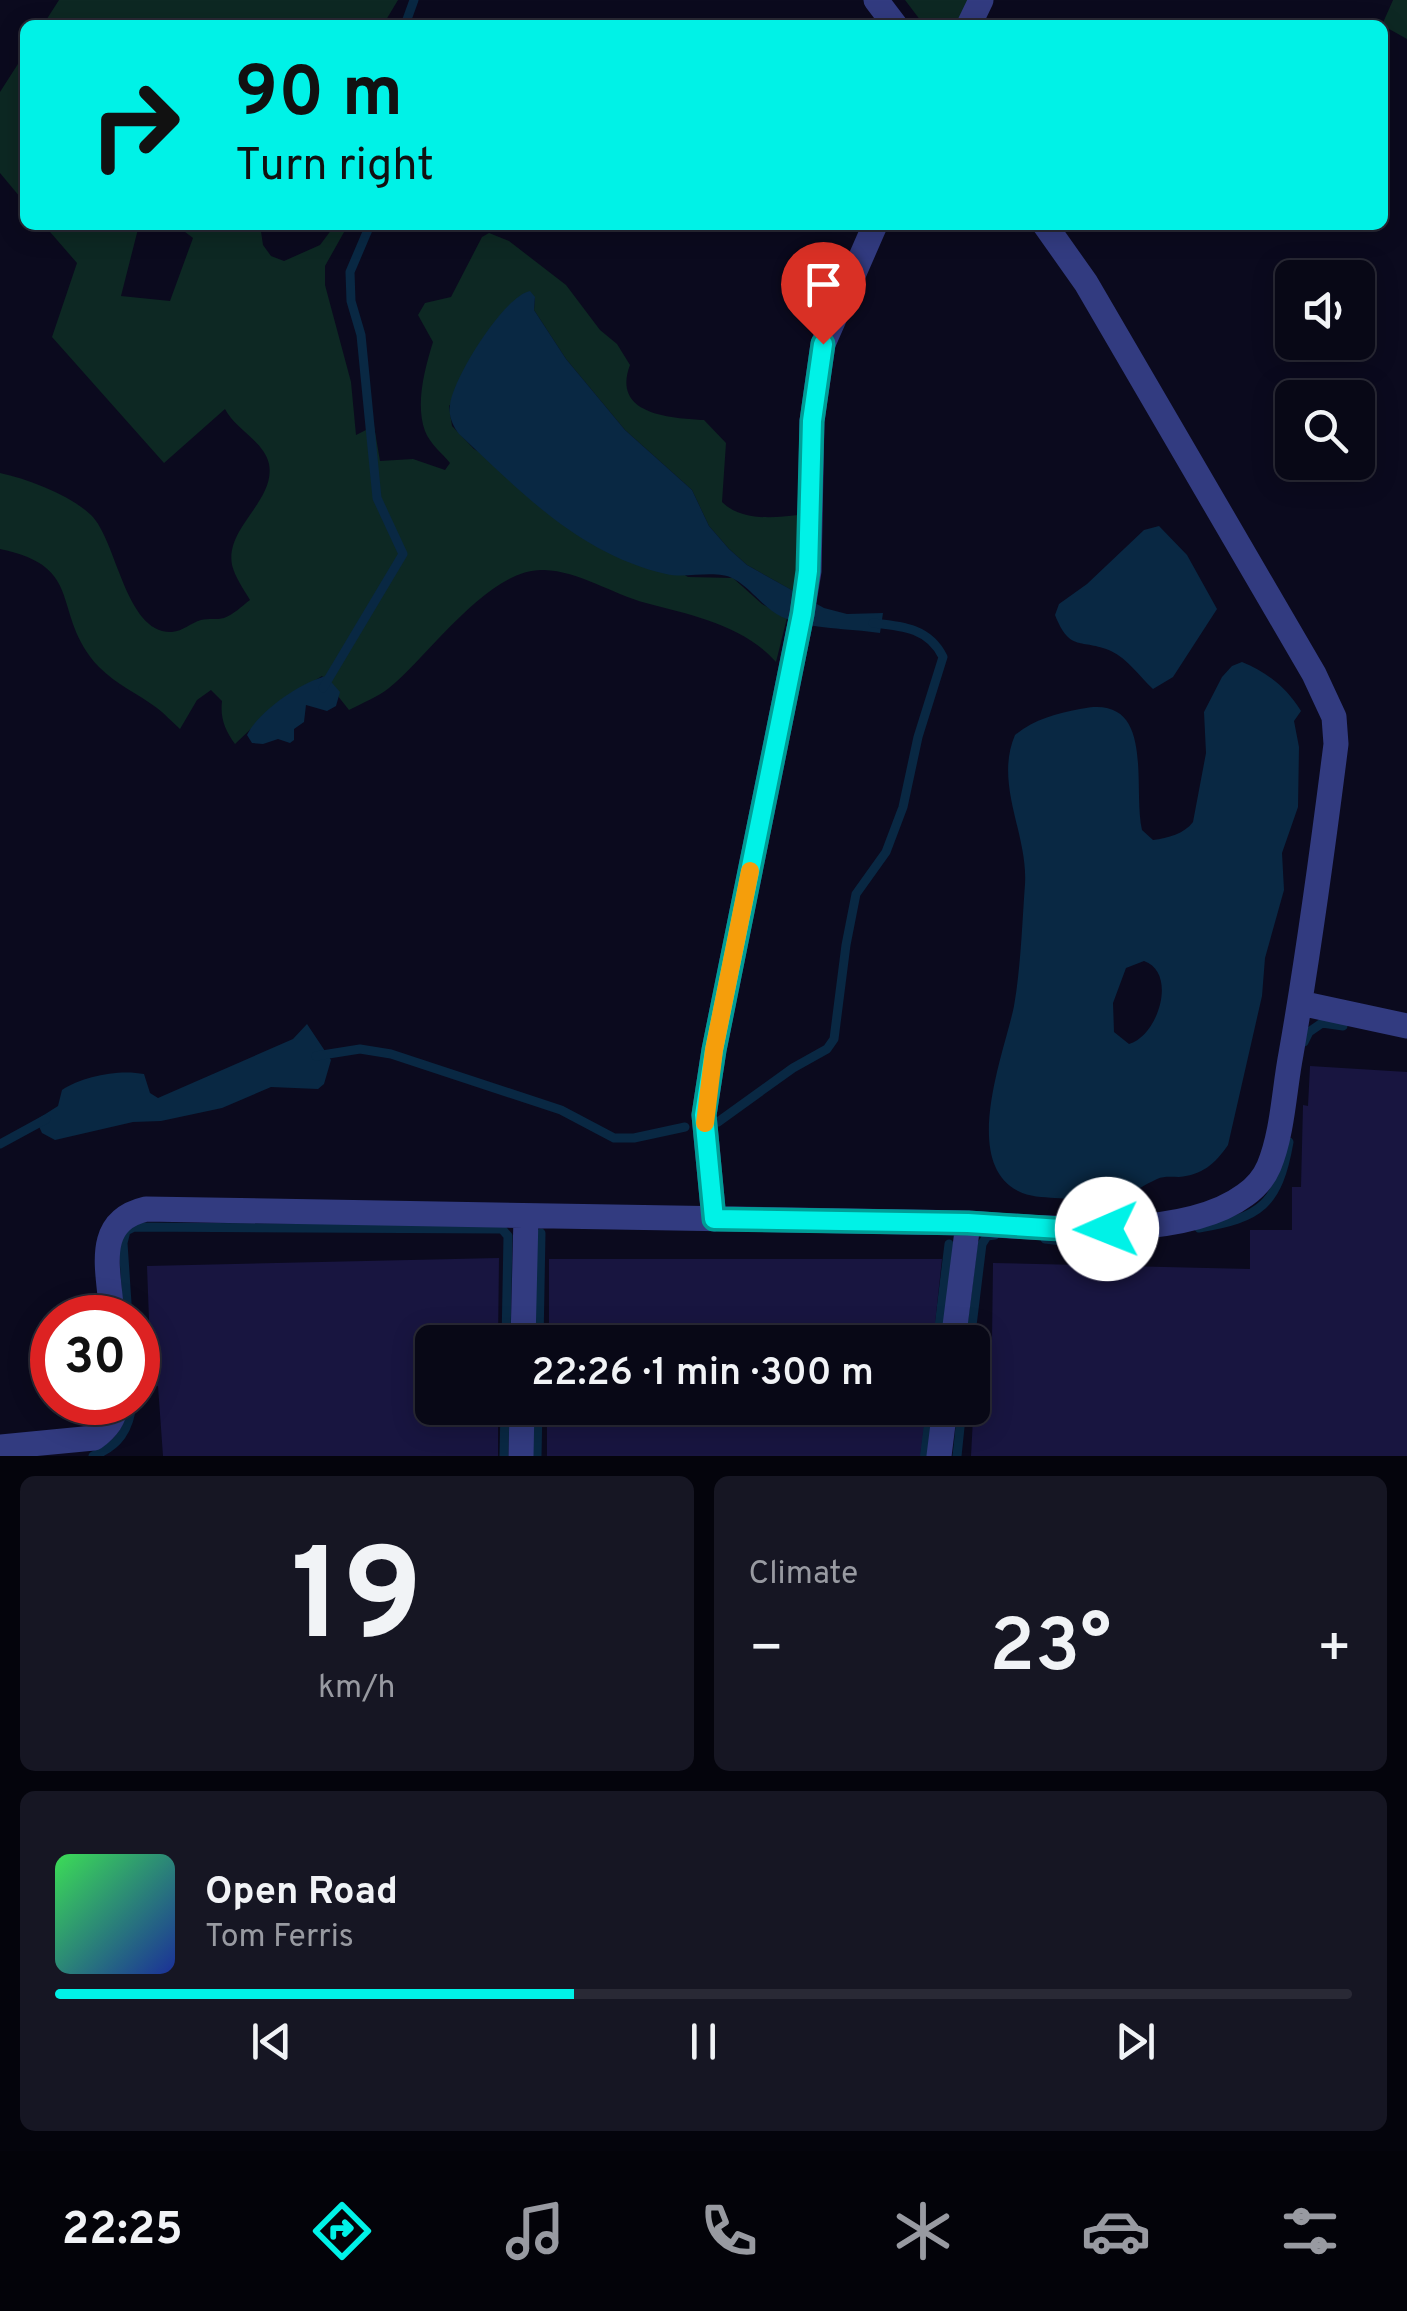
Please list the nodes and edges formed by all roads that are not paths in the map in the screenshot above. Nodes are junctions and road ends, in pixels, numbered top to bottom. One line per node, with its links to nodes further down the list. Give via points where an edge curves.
1 (876, 0): 2 (street)
2 (891, 20)
3 (873, 230): 8 (street, via 823,344 812,421 804,600 704,1115)
4 (1049, 230): 5 (street, via 1334,718)
5 (1300, 1003): 6 (street); 9 (street, via 1268,1167 1245,1195 1198,1216 1139,1227)
6 (1407, 1026)
7 (526, 1216): 8 (street); 10 (street, via 146,1209 114,1224 108,1242); 11 (street)
8 (714, 1219): 9 (street)
9 (968, 1223): 12 (street)
10 (111, 1295)
11 (524, 1325)
12 (955, 1325)
13 (109, 1425): 16 (street, via 94,1438)
14 (522, 1425): 17 (street)
15 (943, 1425): 18 (street)
16 (0, 1447)
17 (521, 1456)
18 (939, 1456)

